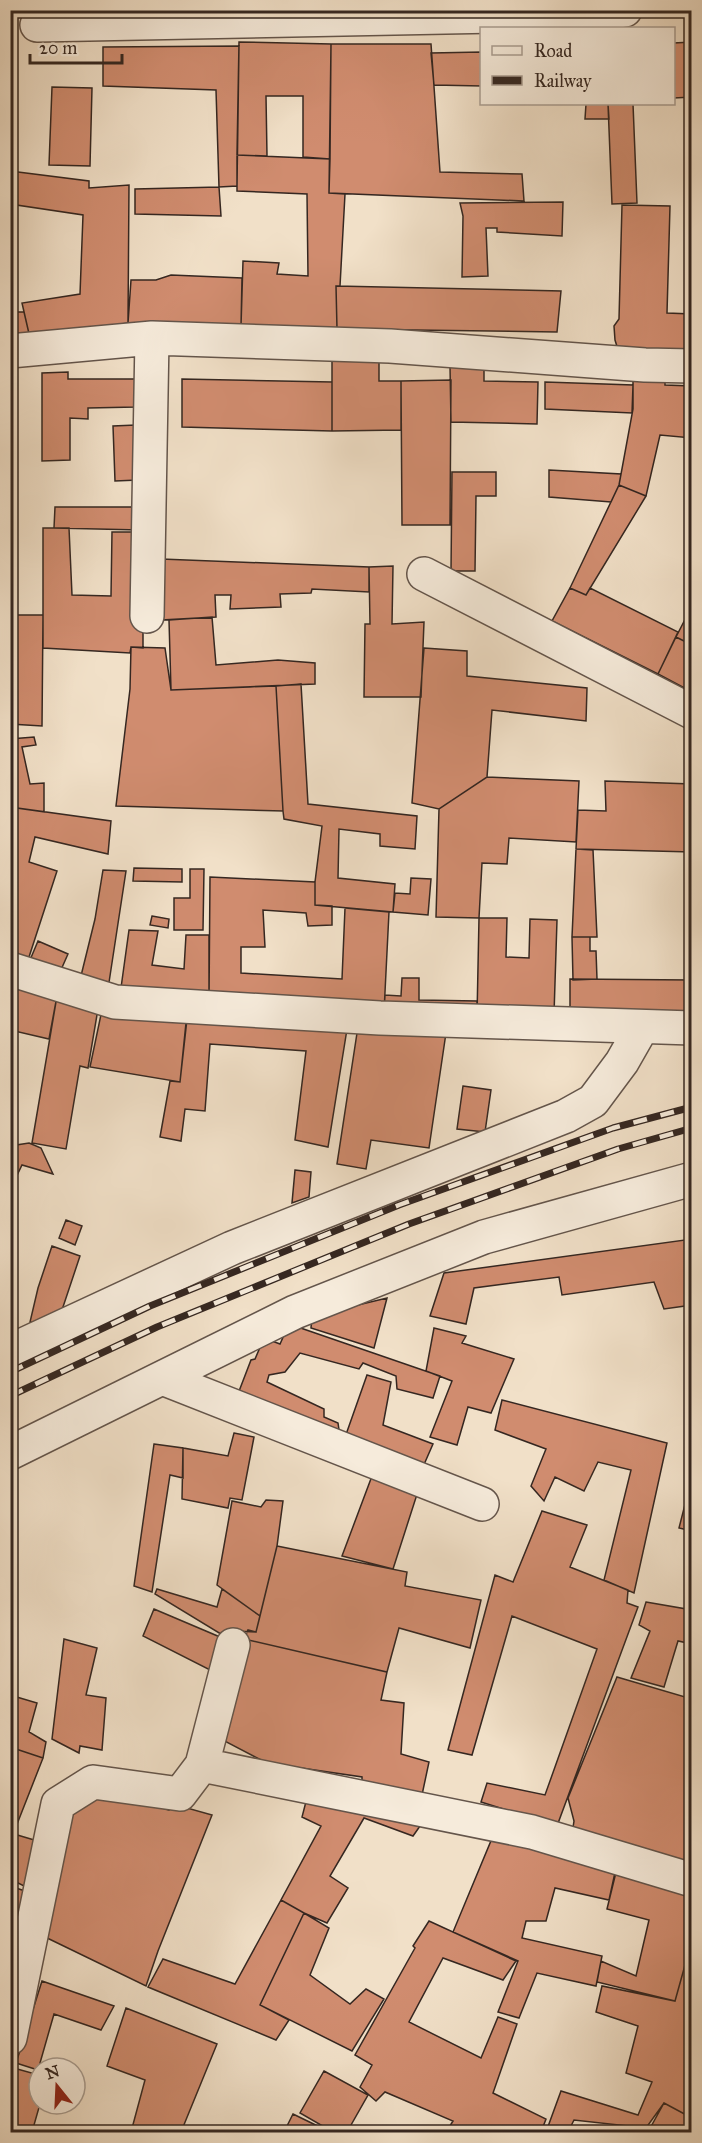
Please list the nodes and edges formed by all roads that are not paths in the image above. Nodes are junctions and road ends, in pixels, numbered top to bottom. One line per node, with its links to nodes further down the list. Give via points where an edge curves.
1 (625, 10): 2 (street, via 589,14)
2 (37, 25)
3 (152, 338): 4 (street); 5 (street, via 390,346); 7 (street)
4 (10, 351)
5 (692, 366)
6 (424, 574): 8 (street)
7 (147, 616)
8 (692, 712)
9 (10, 969): 10 (street, via 115,1002 380,1018)
10 (642, 1027): 11 (street); 13 (street, via 593,1101 566,1116 232,1248)
11 (692, 1028)
12 (692, 1179): 14 (street, via 484,1237 295,1312)
13 (10, 1351)
14 (162, 1378): 15 (street); 16 (street)
15 (10, 1453)
16 (482, 1504)
17 (233, 1645): 18 (street)
18 (202, 1765): 19 (street, via 532,1832); 20 (street, via 180,1794 93,1782 58,1804)
19 (692, 1880)
20 (10, 2038)

